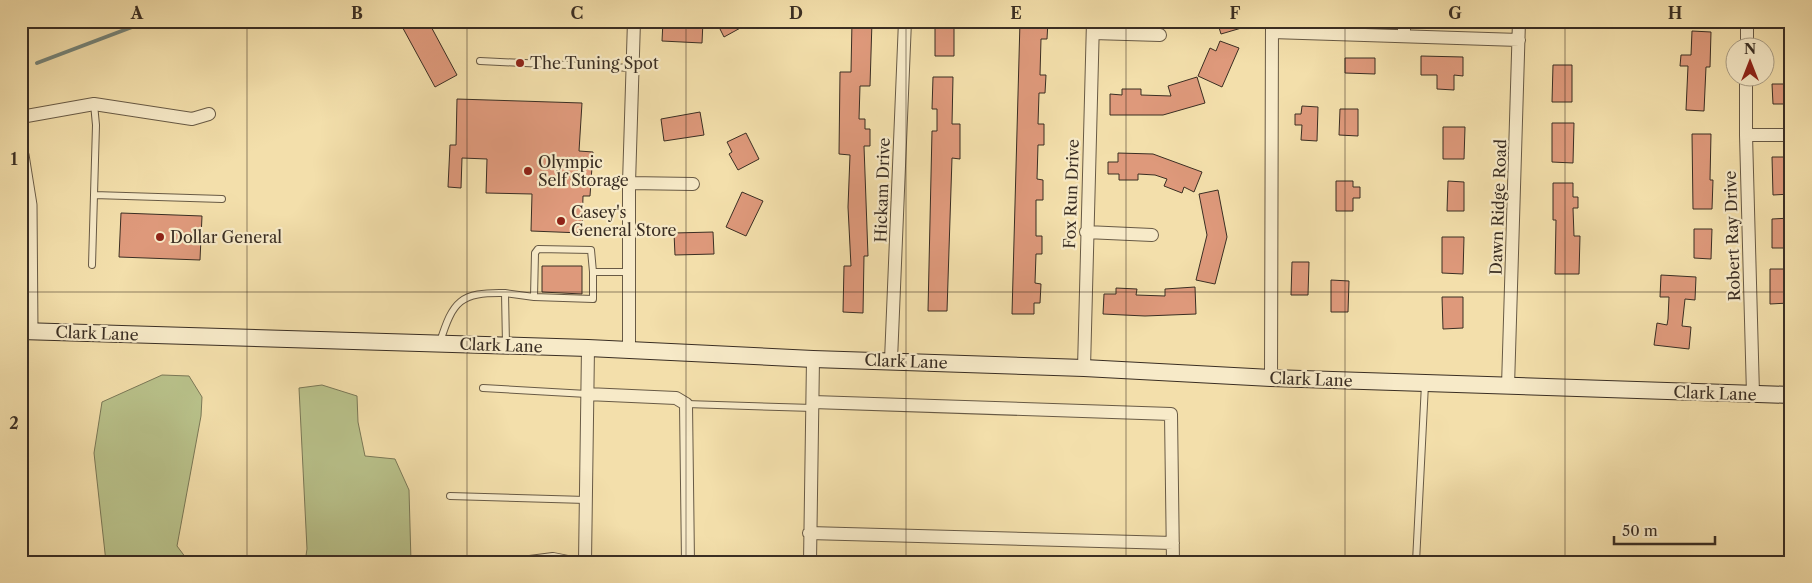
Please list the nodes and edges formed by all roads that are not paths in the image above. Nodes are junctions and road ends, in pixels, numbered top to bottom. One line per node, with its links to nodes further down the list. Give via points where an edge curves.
1 (634, 21): 12 (street)
2 (905, 21): 38 (street, Hickam Drive)
3 (1404, 21): 9 (street)
4 (1747, 21): 10 (street)
5 (1093, 27): 8 (street); 25 (street, Fox Run Drive)
6 (1272, 27): 9 (street); 40 (street)
7 (1519, 30): 9 (street); 42 (street, Dawn Ridge Road)
8 (1160, 35)
9 (1404, 36)
10 (1747, 38)
11 (480, 61): 12 (lane)
12 (632, 68): 20 (street)
13 (1746, 88): 17 (street, Robert Ray Drive)
14 (94, 104): 15 (street, via 192,119); 16 (street); 22 (lane)
15 (208, 114)
16 (21, 117)
17 (1746, 135): 18 (street); 45 (street, Robert Ray Drive)
18 (1791, 135)
19 (21, 155): 24 (street)
20 (629, 183): 21 (street); 29 (street)
21 (693, 184)
22 (94, 195): 23 (lane); 27 (lane)
23 (222, 199)
24 (25, 205): 32 (street)
25 (1086, 232): 26 (street); 39 (street, Fox Run Drive)
26 (1152, 235)
27 (92, 265)
28 (594, 272): 29 (lane); 31 (lane, via 593,299); 31 (lane, via 590,250 538,249 535,253)
29 (629, 272): 36 (street)
30 (505, 293): 31 (lane); 33 (lane, via 485,292 461,300 448,314); 34 (lane)
31 (534, 297)
32 (26, 331): 33 (main road, Clark Lane)
33 (439, 343): 34 (main road, Clark Lane)
34 (506, 345): 35 (main road, Clark Lane)
35 (588, 348): 36 (main road, Clark Lane); 44 (street)
36 (629, 350): 37 (main road, Clark Lane)
37 (813, 358): 38 (main road, Clark Lane); 48 (street)
38 (891, 360): 39 (main road, Clark Lane)
39 (1084, 368): 40 (main road, Clark Lane)
40 (1271, 378): 41 (main road, Clark Lane)
41 (1425, 383): 42 (main road, Clark Lane); 59 (lane)
42 (1508, 386): 45 (main road, Clark Lane)
43 (483, 388): 44 (lane)
44 (587, 394): 47 (street, via 676,398); 50 (street)
45 (1752, 394): 46 (main road, Clark Lane)
46 (1791, 395)
47 (686, 404): 48 (lane); 56 (street)
48 (813, 405): 51 (street); 52 (street, via 1171,414)
49 (450, 496): 50 (lane)
50 (586, 500): 55 (street)
51 (809, 533): 52 (street); 57 (street)
52 (1173, 543): 58 (street)
53 (530, 562): 54 (street, via 553,559)
54 (568, 562)
55 (585, 562)
56 (688, 562)
57 (810, 562)
58 (1173, 562)
59 (1416, 562)

